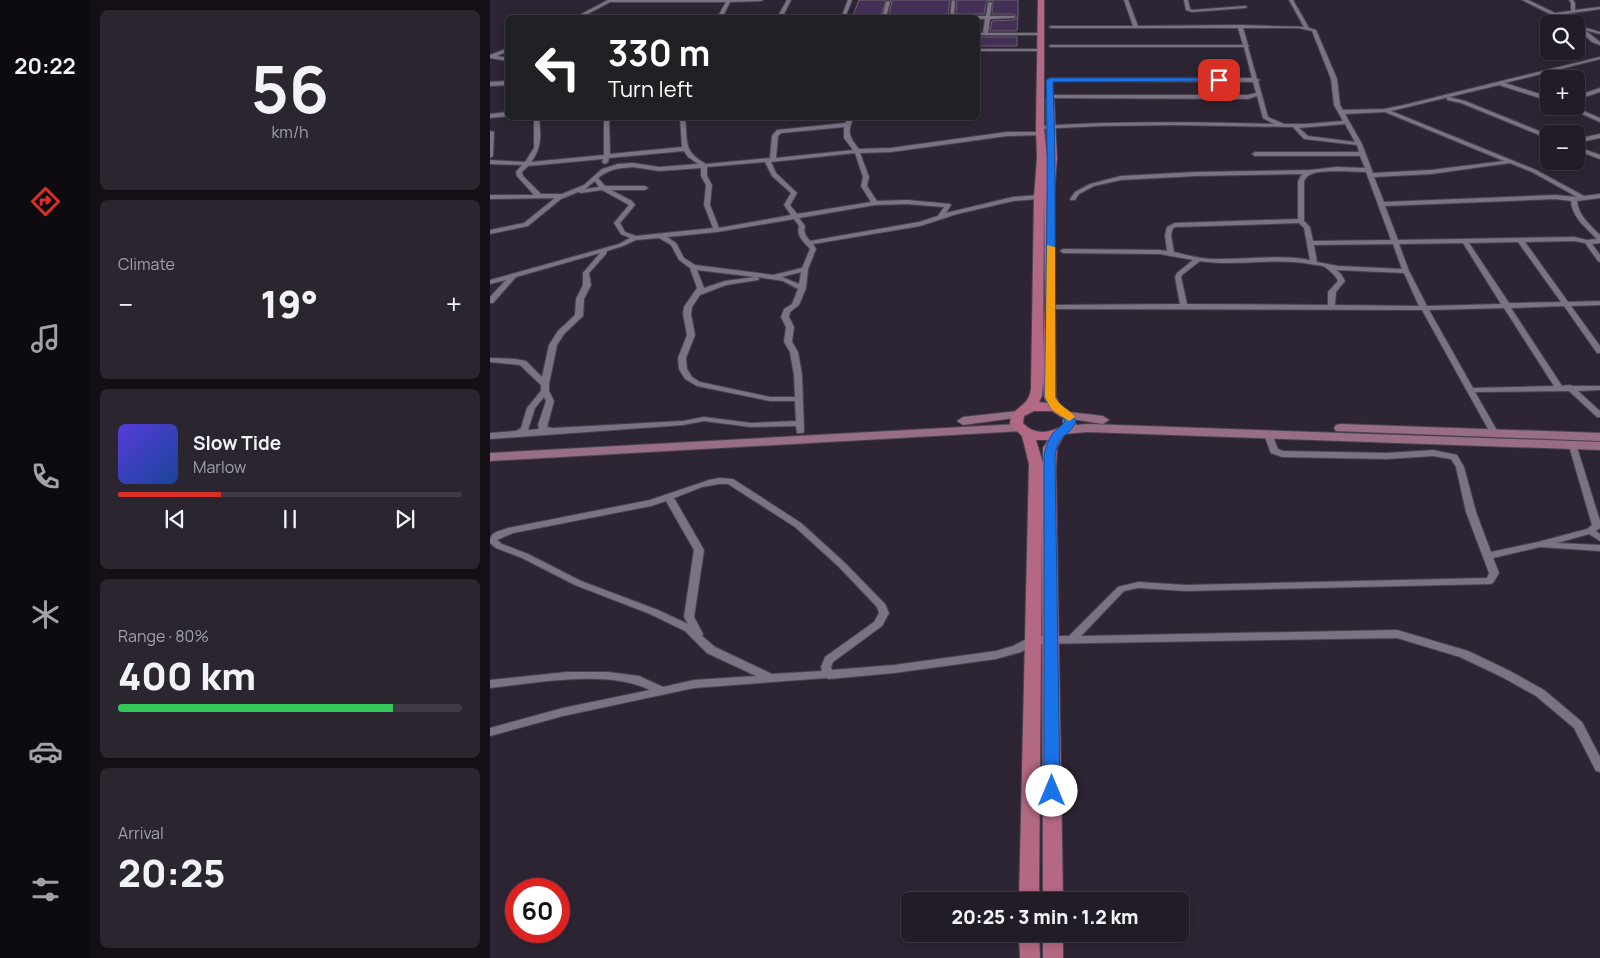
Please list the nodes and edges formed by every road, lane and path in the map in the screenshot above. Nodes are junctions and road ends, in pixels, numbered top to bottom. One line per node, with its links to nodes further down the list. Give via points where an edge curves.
1 (729, 0): 2 (street); 12 (street); 24 (street)
2 (760, 0)
3 (789, 0): 25 (street)
4 (850, 0): 26 (street)
5 (1042, 0): 20 (main road)
6 (1050, 0): 20 (main road)
7 (1126, 0): 34 (street)
8 (1186, 0): 16 (street, via 1188,10 1192,11)
9 (1292, 0): 35 (street)
10 (1524, 0): 22 (street)
11 (1571, 0): 19 (street)
12 (611, 1): 23 (street)
13 (953, 1): 28 (street)
14 (888, 2): 27 (street)
15 (990, 3): 30 (street)
16 (1245, 7)
17 (1600, 8): 18 (street)
18 (1588, 10): 19 (street); 21 (street)
19 (1573, 12): 22 (street)
20 (1046, 13): 33 (main road); 40 (main road)
21 (1600, 13)
22 (1555, 14)
23 (582, 15)
24 (722, 15)
25 (781, 15)
26 (844, 15)
27 (885, 15)
28 (953, 15)
29 (980, 17): 30 (street)
30 (989, 17): 31 (street); 39 (street)
31 (1014, 17)
32 (1240, 26): 34 (street); 35 (street); 44 (street)
33 (1050, 27): 34 (street); 43 (main road)
34 (1136, 27)
35 (1307, 28): 63 (street, via 1314,30 1334,79 1336,105)
36 (1585, 28): 41 (street)
37 (1585, 32): 42 (street)
38 (980, 34): 39 (street)
39 (985, 34): 40 (street)
40 (1042, 34): 47 (main road)
41 (1600, 34)
42 (1600, 44)
43 (1051, 46): 44 (street); 51 (main road)
44 (1247, 46): 52 (street)
45 (505, 50): 48 (street)
46 (980, 50): 47 (street)
47 (1041, 50): 78 (main road)
48 (490, 58): 50 (street)
49 (1600, 58): 55 (street)
50 (505, 60)
51 (1050, 80): 52 (street); 60 (main road)
52 (1257, 80): 57 (street)
53 (490, 84): 54 (street)
54 (505, 84)
55 (1500, 84): 59 (street); 61 (street)
56 (1600, 90): 58 (street)
57 (1260, 93): 60 (street, via 1248,97); 74 (street, via 1266,118)
58 (1585, 95)
59 (1540, 96)
60 (1050, 97): 77 (main road)
61 (1443, 98): 62 (street); 80 (street, via 1463,102)
62 (1384, 111): 63 (street); 95 (street)
63 (1343, 113): 72 (street); 75 (street)
64 (505, 114): 66 (street)
65 (1585, 114): 71 (street)
66 (490, 116)
67 (536, 120): 96 (street, via 538,146)
68 (606, 120): 91 (street)
69 (683, 120): 85 (street)
70 (850, 120): 73 (street)
71 (1600, 120)
72 (1347, 122): 75 (street); 84 (street)
73 (848, 125): 86 (street, via 847,138); 94 (street, via 779,131)
74 (1283, 125): 76 (street); 77 (street, via 1173,123)
75 (1323, 125): 76 (street)
76 (1295, 126): 83 (street, via 1306,138)
77 (1051, 128): 78 (street); 156 (main road)
78 (1040, 131): 86 (street, via 891,150); 111 (main road)
79 (491, 132): 93 (street)
80 (1540, 133)
81 (1600, 136): 82 (street)
82 (1585, 139)
83 (1339, 143): 84 (street); 89 (street)
84 (1359, 144): 89 (street)
85 (684, 149): 91 (street); 97 (street, via 691,159)
86 (857, 151): 94 (street); 115 (street, via 866,177 864,186)
87 (1585, 151): 92 (street)
88 (1255, 154): 90 (street)
89 (1363, 154): 90 (street); 101 (street)
90 (1291, 155): 99 (street)
91 (605, 156): 96 (street); 98 (street)
92 (1600, 157)
93 (490, 160): 96 (street)
94 (771, 160): 97 (street); 117 (street, via 770,168 777,179 794,193 787,205)
95 (1511, 162): 101 (street, via 1431,172); 112 (street)
96 (527, 164): 107 (street, via 519,172 520,176)
97 (704, 165): 98 (street, via 659,169 627,165); 120 (street, via 704,176 709,185 707,205)
98 (604, 170): 103 (street)
99 (1296, 172): 100 (street); 102 (street); 113 (street, via 1121,178 1092,185)
100 (1310, 172): 101 (street, via 1336,169); 102 (street)
101 (1369, 172): 116 (street)
102 (1304, 175): 119 (street, via 1300,187)
103 (596, 179): 104 (street); 106 (street)
104 (603, 188): 105 (street); 106 (street); 124 (street, via 632,205 617,223 623,233)
105 (645, 188)
106 (573, 192): 108 (street)
107 (538, 195): 108 (street); 110 (street)
108 (565, 196): 121 (street, via 526,225)
109 (1600, 196): 112 (street)
110 (490, 197)
111 (1039, 197): 118 (street, via 1005,201); 156 (main road)
112 (1582, 197): 114 (street)
113 (1073, 199)
114 (1574, 199): 116 (street); 127 (street, via 1581,218)
115 (875, 204): 117 (street); 118 (street, via 948,205)
116 (1381, 204): 128 (street)
117 (797, 216): 120 (street); 130 (street, via 802,226 801,235)
118 (939, 218): 130 (street)
119 (1301, 221): 131 (street, via 1307,227); 135 (street, via 1175,225 1170,227 1168,235)
120 (718, 230): 122 (street)
121 (490, 232)
122 (685, 235): 123 (street); 132 (street)
123 (660, 236): 124 (street); 132 (street)
124 (635, 238): 133 (street)
125 (1465, 240): 126 (street); 128 (street); 154 (street)
126 (1520, 240): 129 (street, via 1574,239); 152 (street)
127 (1600, 240): 129 (street)
128 (1394, 242): 131 (street); 142 (street)
129 (1587, 242): 137 (street)
130 (810, 243): 141 (street, via 813,249)
131 (1310, 243): 138 (street)
132 (674, 244): 139 (street, via 681,259)
133 (603, 250): 143 (street); 161 (street, via 604,253 586,273 587,285 580,299 579,316 553,345)
134 (1063, 251): 135 (street)
135 (1171, 254): 136 (street)
136 (1198, 259): 138 (street, via 1230,262 1273,259); 153 (street, via 1179,274)
137 (1600, 260)
138 (1314, 263): 140 (street)
139 (693, 267): 144 (street); 146 (street)
140 (1327, 267): 142 (street); 155 (street, via 1342,281 1332,292)
141 (805, 269): 144 (street); 148 (street)
142 (1406, 270): 157 (street)
143 (514, 275): 145 (street); 150 (street)
144 (771, 276): 147 (street); 148 (street)
145 (490, 282)
146 (700, 282): 147 (street); 149 (street)
147 (725, 283): 149 (street)
148 (802, 288): 166 (street, via 795,305 785,317 790,327 788,342 794,352)
149 (698, 293): 166 (street, via 688,307 691,334 682,358 683,369 689,379 697,384 770,399)
150 (490, 301)
151 (1600, 303): 152 (street)
152 (1568, 304): 154 (street); 158 (street)
153 (1184, 306): 155 (street); 156 (street)
154 (1508, 306): 157 (street); 160 (street)
155 (1331, 307): 157 (street)
156 (1044, 308): 167 (main road, via 1050,397); 170 (main road, via 1036,396)
157 (1424, 308): 165 (street)
158 (1600, 351)
159 (490, 360): 161 (street, via 523,363)
160 (1552, 378): 162 (street); 163 (street)
161 (545, 387): 172 (street, via 550,401 542,425 543,429); 174 (street, via 531,408 525,429)
162 (1559, 388): 163 (street); 165 (street)
163 (1572, 388): 164 (street); 168 (street)
164 (1600, 388)
165 (1470, 390): 176 (street)
166 (799, 398): 171 (street)
167 (1055, 407): 169 (main road); 170 (main road, via 1046,406)
168 (1600, 415)
169 (1069, 416): 173 (main road, via 1069,426); 176 (main road)
170 (1023, 421): 171 (main road); 173 (main road, via 1040,436); 182 (main road); 192 (main road, via 1036,464)
171 (799, 427): 172 (street, via 704,419); 181 (main road)
172 (550, 431): 174 (street)
173 (1061, 432): 175 (main road, via 1088,428); 190 (main road, via 1050,448 1049,469)
174 (519, 433): 177 (street)
175 (1268, 434): 179 (main road); 188 (street, via 1274,451 1282,454 1388,456 1433,453 1454,457)
176 (1495, 434): 178 (main road)
177 (490, 436)
178 (1600, 437)
179 (1573, 446): 180 (main road); 184 (street, via 1597,521 1597,526)
180 (1600, 446)
181 (490, 449)
182 (490, 457)
183 (670, 498): 189 (street, via 699,550 689,617); 189 (street, via 511,530 492,540 578,583 654,612 689,629); 193 (street, via 699,485 730,481 798,525 882,606 884,613 878,624 828,660)
184 (1590, 531): 185 (street); 186 (street)
185 (1600, 538)
186 (1538, 545): 187 (street); 188 (street)
187 (1600, 548)
188 (1488, 556): 191 (street, via 1494,573 1490,581 1482,582 1186,588 1138,585 1121,588)
189 (700, 639): 194 (street, via 711,650)
190 (1052, 639): 191 (street); 192 (street); 201 (main road)
191 (1072, 639): 198 (street, via 1397,634 1464,654 1540,693 1578,725)
192 (1032, 640): 193 (street, via 1017,649 996,655); 200 (main road)
193 (829, 676): 194 (street)
194 (775, 680): 196 (street, via 723,681)
195 (490, 684): 196 (street, via 567,676 608,676 639,680)
196 (662, 691): 197 (street)
197 (490, 732)
198 (1597, 755): 199 (street)
199 (1600, 768)
200 (1029, 892)
201 (1052, 892)
202 (1029, 942): 204 (main road)
203 (1053, 942): 205 (main road)
204 (1030, 958)
205 (1053, 958)

